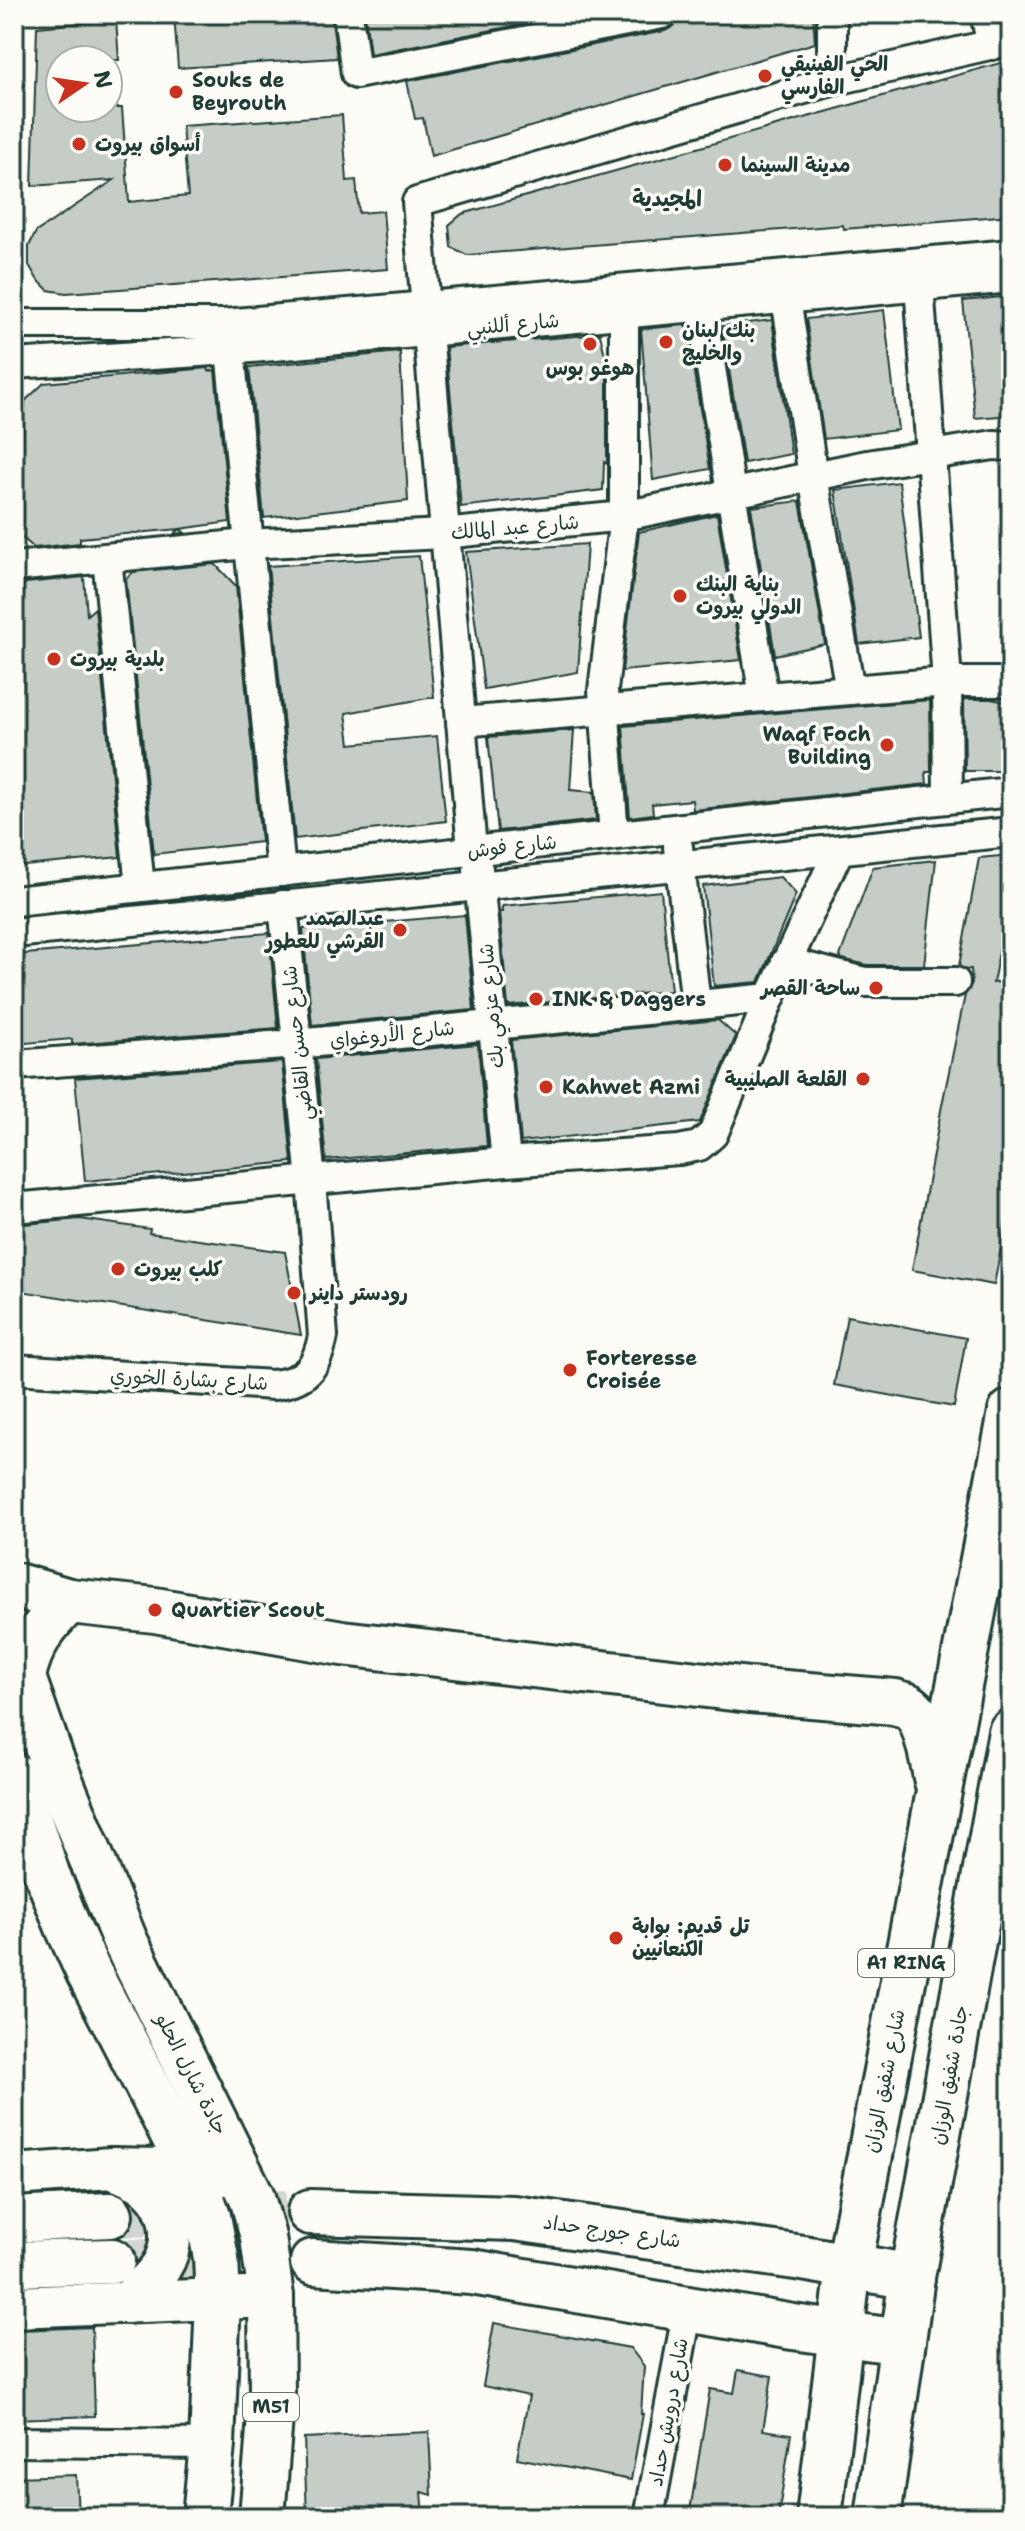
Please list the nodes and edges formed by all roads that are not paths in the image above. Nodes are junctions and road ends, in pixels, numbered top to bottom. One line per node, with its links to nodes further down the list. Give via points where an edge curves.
1 (348, 14): 2 (street, via 356,74)
2 (662, 14)
3 (832, 14): 6 (street)
4 (985, 14): 5 (street)
5 (1001, 43): 6 (street)
6 (832, 81): 13 (street, شارع عزمي بك, via 417,202)
7 (1011, 254): 8 (street, شارع أللنبي)
8 (919, 274): 9 (street, شارع أللنبي); 10 (street, شارع أللنبي); 18 (street)
9 (1011, 278)
10 (782, 286): 11 (street, شارع أللنبي); 19 (street)
11 (697, 294): 12 (street, شارع أللنبي); 20 (street)
12 (624, 301): 13 (street, شارع أللنبي); 21 (street)
13 (427, 319): 15 (street, شارع أللنبي); 22 (street, شارع عزمي بك)
14 (14, 324): 15 (street, شارع أللنبي)
15 (227, 337): 16 (street, شارع أللنبي); 23 (street)
16 (14, 364)
17 (1011, 446): 18 (street, شارع عبد المالك)
18 (931, 457): 19 (street, شارع عبد المالك); 26 (street)
19 (813, 476): 20 (street, شارع عبد المالك); 28 (street)
20 (730, 493): 21 (street, شارع عبد المالك); 29 (street)
21 (624, 516): 22 (street, شارع عبد المالك); 30 (street)
22 (443, 534): 23 (street, شارع عبد المالك); 31 (street, شارع عزمي بك)
23 (247, 544): 24 (street, شارع عبد المالك); 40 (street)
24 (107, 558): 25 (street, شارع عبد المالك); 41 (street)
25 (14, 567)
26 (947, 682): 27 (street); 28 (street); 33 (street)
27 (1011, 682)
28 (850, 690): 29 (street)
29 (764, 697): 30 (street)
30 (604, 710): 31 (street); 36 (street)
31 (461, 722): 37 (street, شارع عزمي بك)
32 (1011, 792): 33 (street, شارع فوش)
33 (948, 798): 34 (street, شارع فوش)
34 (676, 828): 36 (street, شارع فوش); 39 (street)
35 (1011, 832): 38 (street, شارع فوش)
36 (614, 835): 37 (street, شارع فوش)
37 (474, 850): 40 (street, شارع فوش); 42 (street, شارع عزمي بك)
38 (839, 850): 39 (street, شارع فوش); 46 (street)
39 (681, 866): 42 (street, شارع فوش); 49 (street)
40 (281, 872): 41 (street, شارع فوش)
41 (140, 887): 43 (street, شارع فوش)
42 (480, 887): 44 (street, شارع فوش); 50 (street, شارع عزمي بك)
43 (14, 901)
44 (283, 905): 45 (street, شارع فوش); 51 (street, شارع حسن القاضي)
45 (14, 933)
46 (786, 962): 47 (street, via 865,982); 48 (street)
47 (955, 982)
48 (770, 998): 49 (street, شارع الأروغواي); 53 (street, via 713,1134 699,1146)
49 (696, 1005): 50 (street, شارع الأروغواي)
50 (493, 1025): 51 (street, شارع الأروغواي); 53 (street, شارع عزمي بك)
51 (297, 1044): 52 (street, شارع الأروغواي); 54 (street, شارع حسن القاضي)
52 (14, 1065)
53 (506, 1162): 54 (street)
54 (311, 1180): 55 (street); 56 (street, شارع بشارة الخوري, via 323,1336 320,1356 300,1377 273,1385)
55 (14, 1208)
56 (14, 1369)
57 (1011, 1412): 63 (main road, شارع شفيق الوزان / A1 RING)
58 (14, 1585): 59 (main road)
59 (69, 1601): 60 (main road); 63 (main road, via 155,1610 342,1643 895,1702 910,1707 920,1721)
60 (18, 1664): 67 (main road, جادة شارل الحلو, via 125,1941)
61 (1011, 1732): 75 (main road, جادة شفيق الوزان / A1 RING)
62 (14, 1776): 65 (main road, via 68,1927)
63 (939, 1791): 74 (main road, شارع شفيق الوزان / A1 RING)
64 (111, 2168): 65 (main road); 66 (main road); 78 (main road, via 149,2186 168,2216 168,2253)
65 (193, 2173): 67 (main road); 77 (main road, via 208,2216)
66 (14, 2175)
67 (243, 2178): 76 (main road, جادة شارل الحلو, via 263,2237)
68 (310, 2212): 74 (main road, شارع جورج حداد, via 514,2218)
69 (110, 2215): 70 (main road)
70 (14, 2220)
71 (112, 2261): 73 (main road)
72 (313, 2262): 80 (main road, via 472,2272)
73 (14, 2264)
74 (849, 2266): 75 (main road, شارع جورج حداد); 81 (main road, شارع شفيق الوزان / A1 RING)
75 (912, 2277): 82 (main road, A1 RING)
76 (271, 2297): 77 (main road); 86 (main road, جادة شارل الحلو / M51, via 272,2392)
77 (218, 2299): 78 (main road); 84 (main road, M51)
78 (127, 2303): 79 (main road)
79 (14, 2307)
80 (688, 2308): 81 (main road); 87 (street, شارع درويش حداد)
81 (840, 2333): 82 (main road); 88 (main road, شارع شفيق الوزان / A1 RING)
82 (902, 2342): 89 (main road, A1 RING)
83 (14, 2442): 84 (street)
84 (212, 2444): 85 (main road, M51)
85 (205, 2517)
86 (262, 2517)
87 (649, 2517)
88 (819, 2517)
89 (878, 2517)

